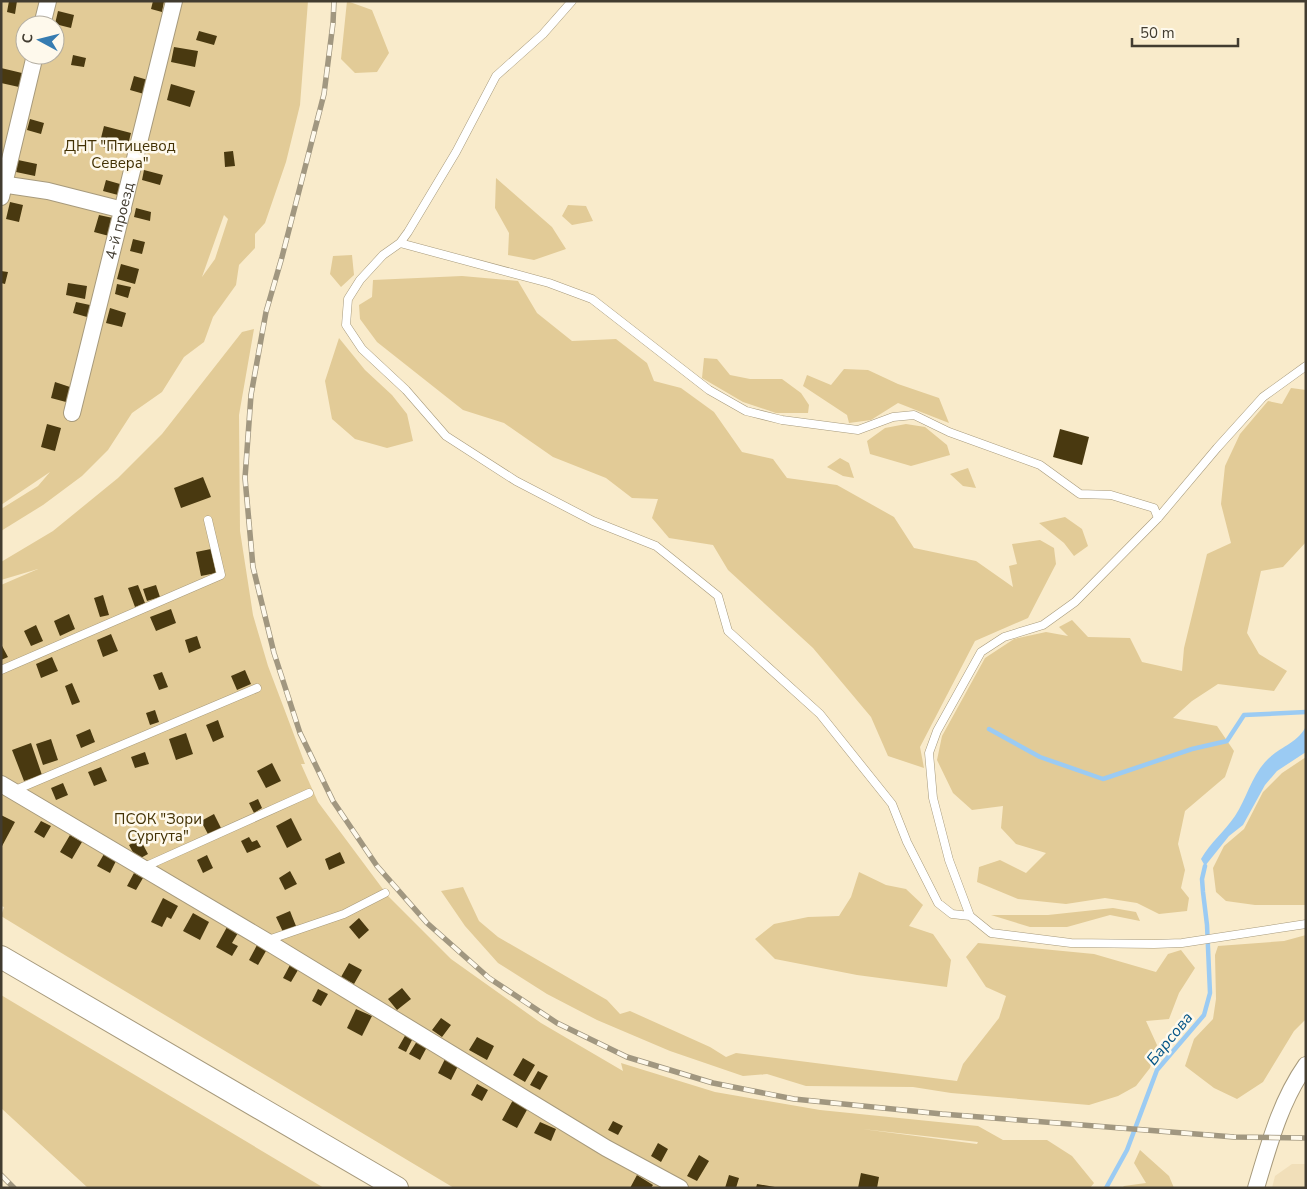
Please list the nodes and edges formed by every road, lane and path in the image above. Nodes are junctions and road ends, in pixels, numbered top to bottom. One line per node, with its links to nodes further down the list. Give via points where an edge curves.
1 (48, 1): 4 (street)
2 (174, 1): 7 (street, 4-й проезд)
3 (572, 1): 8 (lane, via 543,34 496,76 456,152)
4 (44, 15)
5 (33, 65): 6 (street)
6 (2, 188): 7 (street, via 48,191)
7 (123, 210): 10 (street, 4-й проезд)
8 (400, 243): 11 (lane, via 549,283 592,299 709,390 746,411 782,420 858,430 893,418 914,415 949,432 1040,465 1080,494 1111,495 1154,508); 19 (lane, via 383,254 360,280 348,300 346,325 362,349 406,390 446,436 525,486 593,521 656,546 718,596 728,631 820,714 892,804 938,903 952,914)
9 (1306, 366): 11 (lane, via 1263,397)
10 (72, 413)
11 (1158, 518): 19 (lane, via 1075,602 1043,624 1004,637 981,652 937,731 929,753 933,798 948,860)
12 (208, 520): 13 (lane, via 221,575)
13 (1, 670)
14 (257, 688): 15 (lane)
15 (7, 787): 17 (street)
16 (309, 793): 17 (lane)
17 (142, 868): 21 (street)
18 (385, 893): 21 (lane, via 344,914)
19 (970, 916): 20 (lane, via 991,933 1071,943 1182,943)
20 (1306, 924)
21 (266, 941): 25 (street, via 606,1148)
22 (1, 957): 24 (main road)
23 (1306, 1065): 26 (street, via 1281,1108)
24 (397, 1188)
25 (680, 1188)
26 (1256, 1188)

